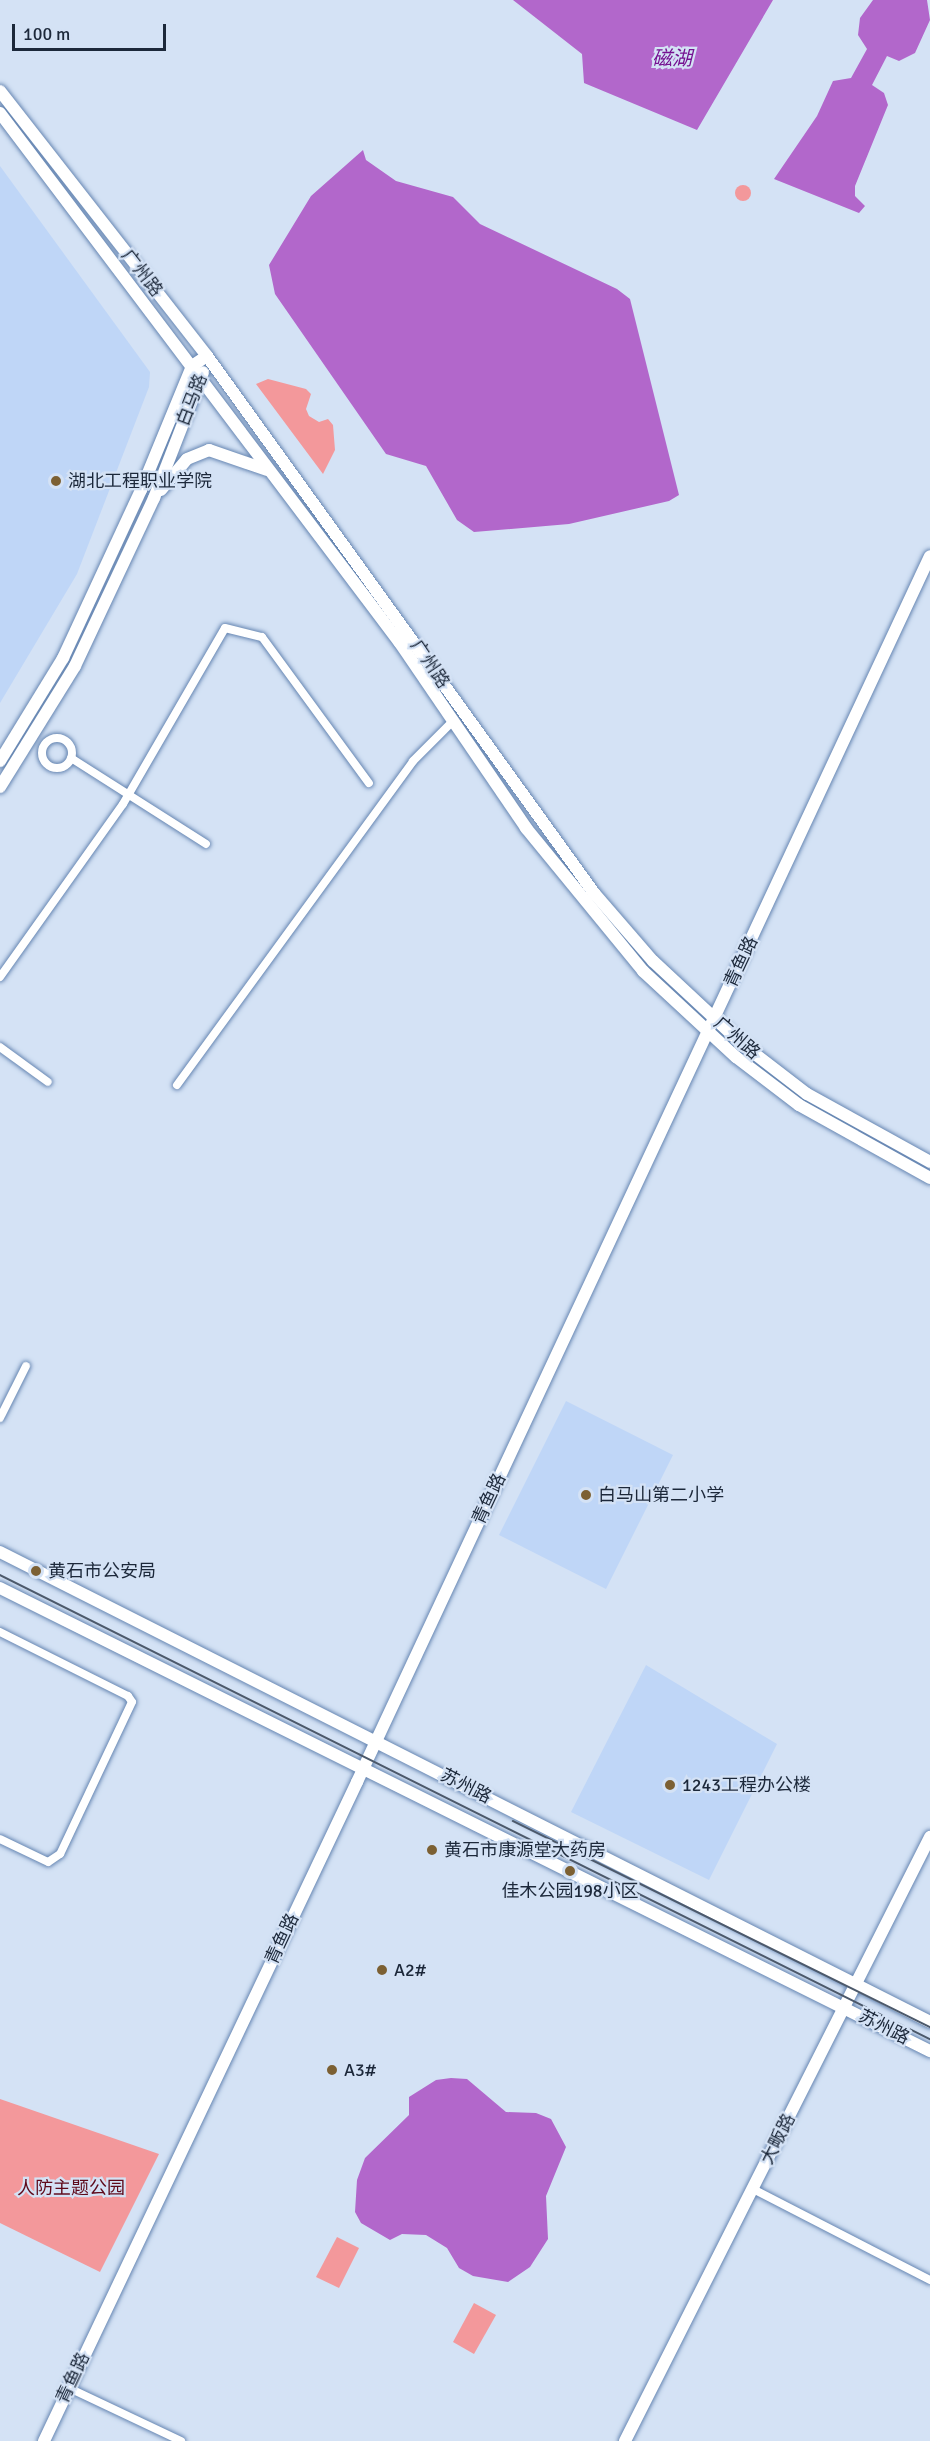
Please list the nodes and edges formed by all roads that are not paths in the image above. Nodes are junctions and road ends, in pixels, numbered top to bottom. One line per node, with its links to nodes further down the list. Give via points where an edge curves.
1 (0, 91): 3 (main road, 广州路)
2 (0, 113): 4 (main road, 广州路)
3 (207, 356): 4 (main road, 白马路); 5 (main road, 白马路); 21 (main road, 广州路, via 411,635 565,856 653,961)
4 (192, 366): 5 (main road, 广州路); 15 (main road, 白马路, via 141,490 63,658)
5 (202, 377): 6 (main road, 广州路); 7 (main road, 白马路)
6 (268, 471): 7 (main road, via 209,450 187,459); 9 (main road, 广州路, via 400,643)
7 (154, 498): 17 (main road, 白马路, via 75,666)
8 (930, 556): 21 (main road, 青鱼路)
9 (453, 721): 22 (main road, 广州路, via 583,902 643,971); 25 (street, via 413,761)
10 (50, 730): 11 (street)
11 (57, 738): 13 (street, via 69,744); 14 (street, via 44,745)
12 (33, 756): 14 (street)
13 (71, 758): 14 (street, via 60,767 50,766); 18 (street)
14 (43, 759)
15 (0, 761)
16 (369, 783): 18 (street, via 262,637 225,628)
17 (0, 787)
18 (128, 795): 19 (street); 20 (street)
19 (206, 844)
20 (0, 977)
21 (715, 1018): 22 (main road, 青鱼路); 26 (main road, 广州路, via 807,1094)
22 (709, 1031): 27 (main road, 广州路, via 799,1105); 33 (main road, 青鱼路)
23 (0, 1047): 24 (street)
24 (48, 1082)
25 (177, 1085)
26 (930, 1162)
27 (930, 1178)
28 (26, 1366): 29 (street)
29 (0, 1418)
30 (0, 1552): 33 (main road, 苏州路)
31 (0, 1588): 34 (main road, 苏州路)
32 (0, 1632): 36 (street, via 128,1696 132,1702 60,1854 48,1862)
33 (376, 1741): 34 (main road, 青鱼路); 37 (main road, 苏州路)
34 (364, 1767): 38 (main road, 苏州路); 43 (main road, 青鱼路)
35 (930, 1837): 37 (main road, 大畈路)
36 (0, 1839)
37 (856, 1984): 38 (main road, 大畈路); 39 (main road, 苏州路)
38 (844, 2007): 40 (main road, 苏州路); 41 (main road, 大畈路)
39 (930, 2022)
40 (930, 2050)
41 (753, 2189): 42 (street); 46 (main road, 大畈路)
42 (930, 2280)
43 (69, 2388): 44 (main road, 青鱼路); 45 (street)
44 (44, 2441)
45 (181, 2441)
46 (625, 2441)

